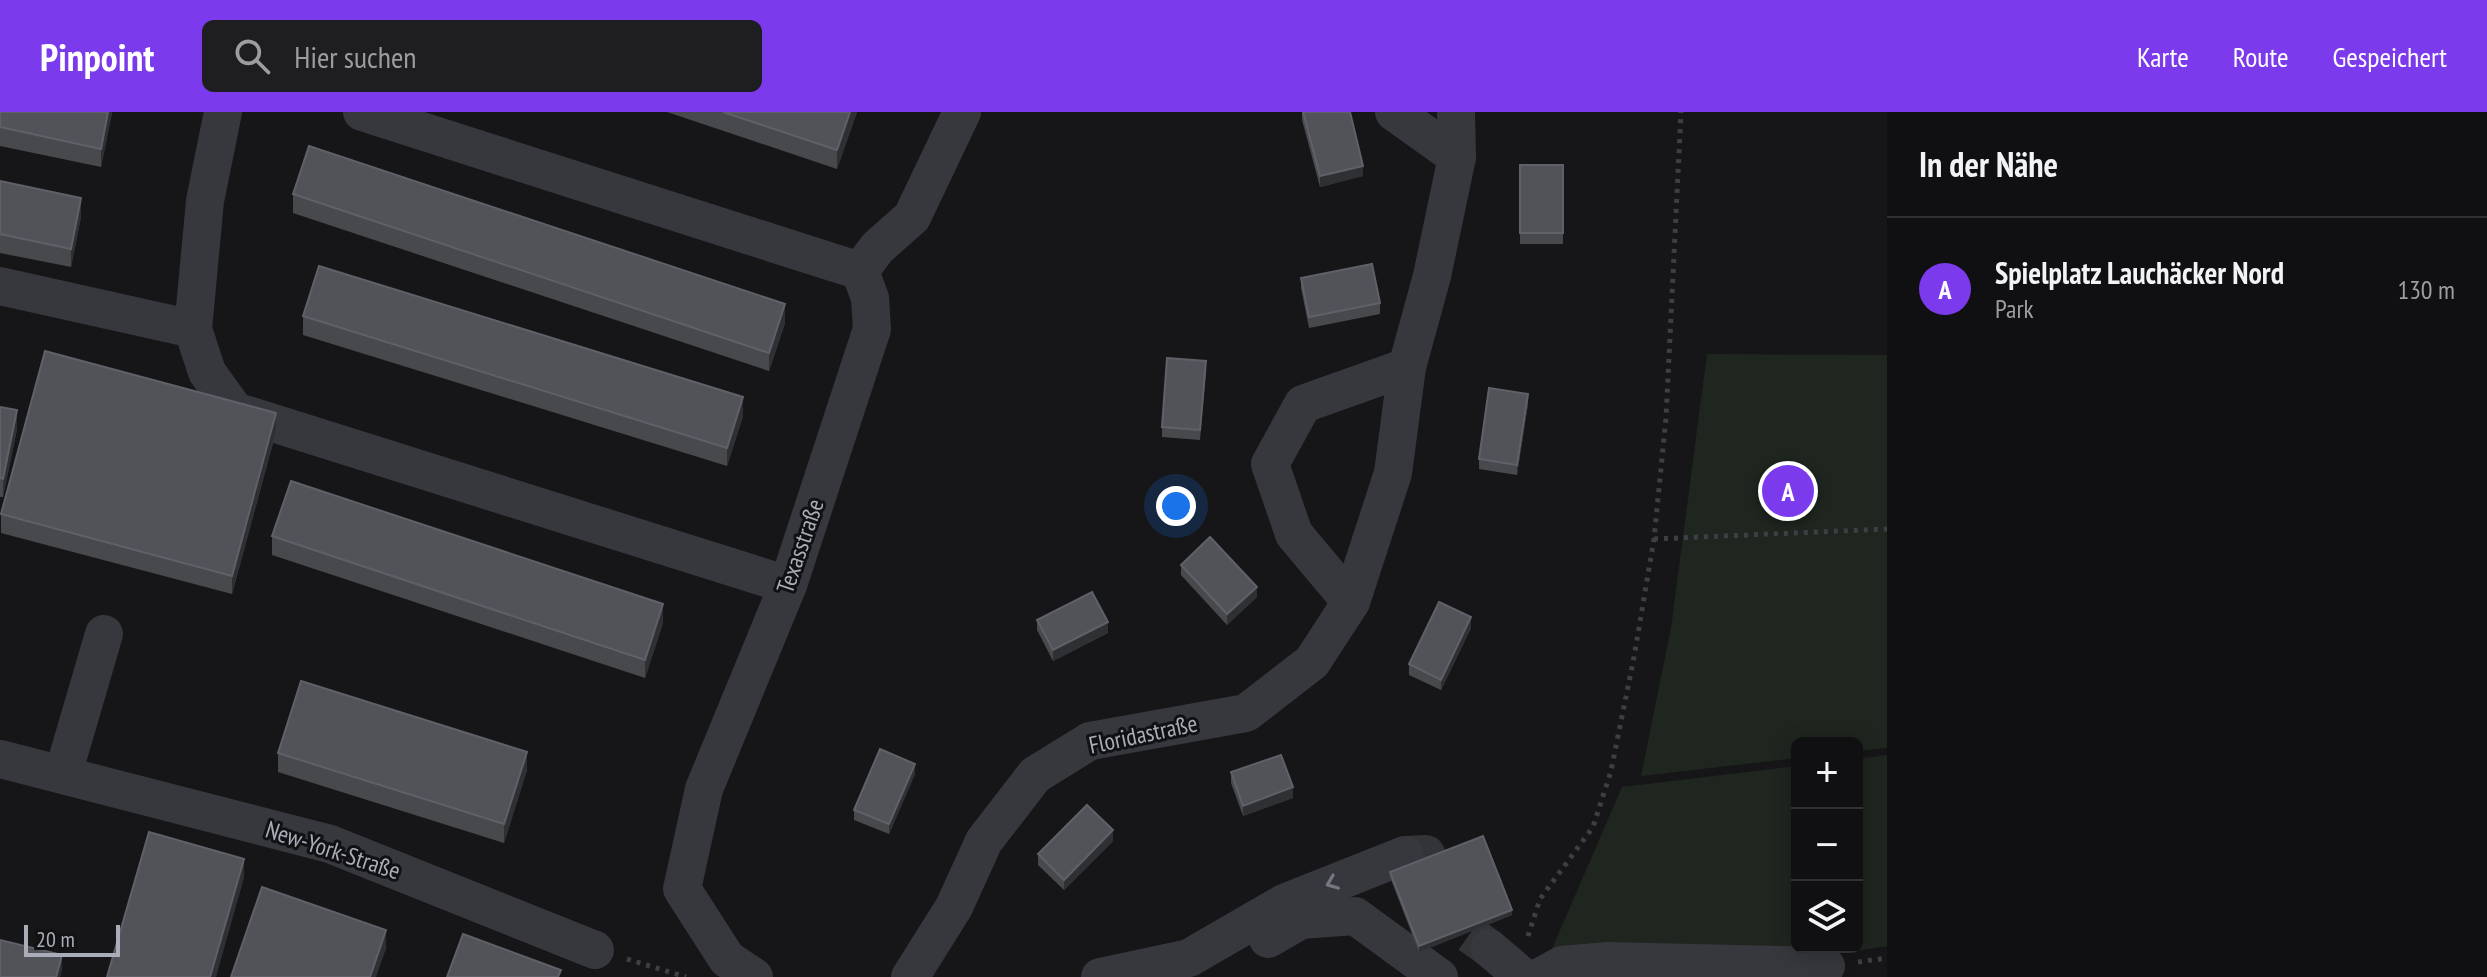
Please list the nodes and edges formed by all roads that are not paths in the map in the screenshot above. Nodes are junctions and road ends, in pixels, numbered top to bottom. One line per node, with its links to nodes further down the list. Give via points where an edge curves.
1 (223, 112): 9 (street, via 205,201)
2 (362, 112): 7 (street)
3 (962, 112): 7 (street, via 912,217)
4 (1394, 112): 6 (street)
5 (1456, 112): 6 (street, Floridastraße)
6 (1457, 157): 10 (street, Floridastraße)
7 (860, 271): 11 (street, Texasstraße, via 870,298 872,329)
8 (0, 286): 9 (street)
9 (193, 329): 11 (street, via 207,372 235,411)
10 (1407, 367): 12 (street, Floridastraße, via 1393,473); 12 (street, via 1303,404 1270,464 1294,534)
11 (788, 585): 21 (street, Texasstraße, via 704,789 682,889 727,959)
12 (1351, 602): 22 (street, Floridastraße, via 1312,662 1246,713 1090,741 1035,775 984,841 954,907)
13 (104, 634): 15 (street)
14 (0, 759): 15 (street, New-York-Straße)
15 (63, 774): 18 (street, New-York-Straße, via 330,844)
16 (1405, 855): 23 (street, one-way to 23, via 1284,903 1189,958)
17 (1489, 948): 19 (street)
18 (595, 950)
19 (1530, 966): 20 (street, via 1608,961)
20 (1826, 966)
21 (754, 977)
22 (910, 977)
23 (1100, 977)
24 (1199, 977): 25 (street, via 1301,920 1355,916)
25 (1439, 977)

